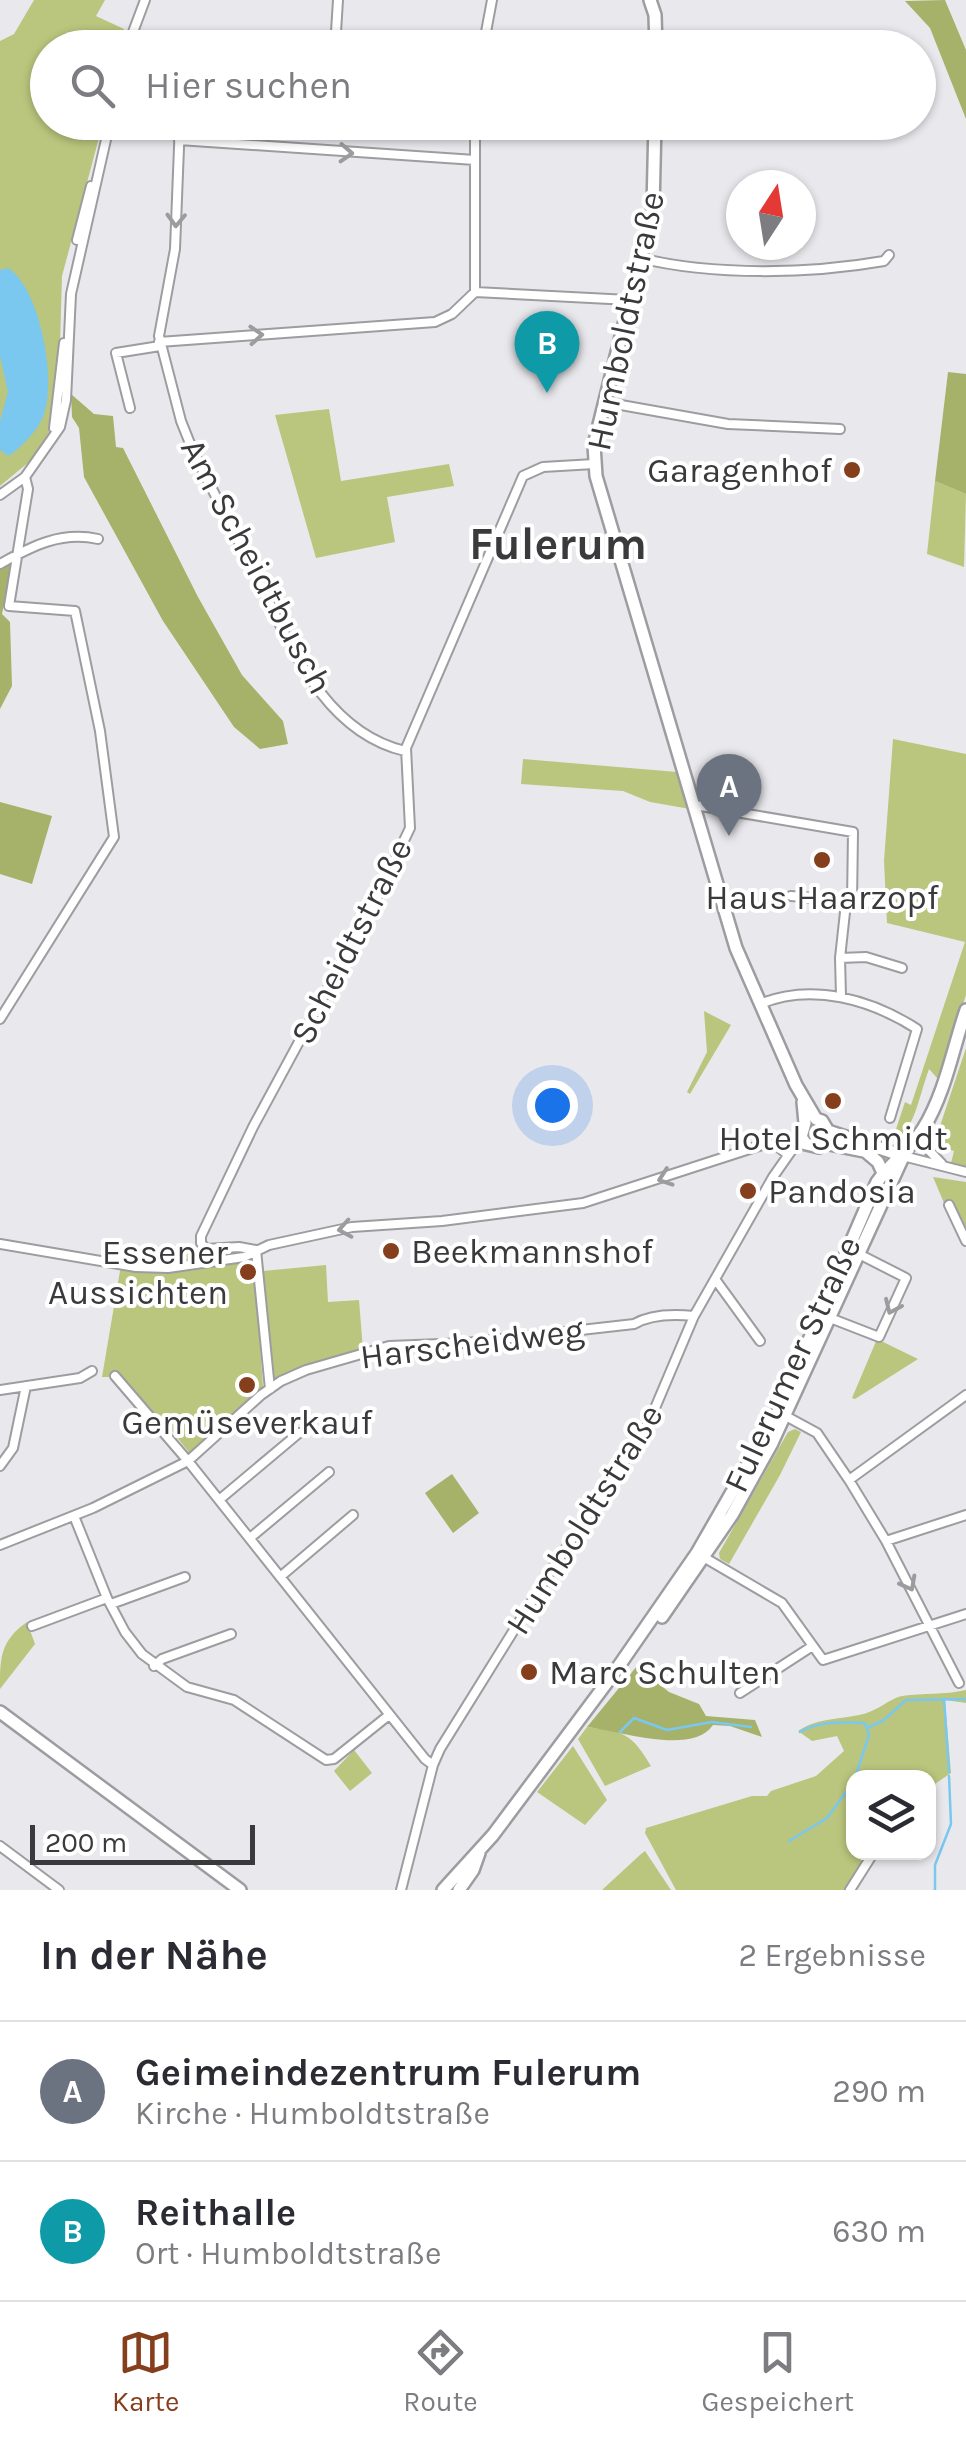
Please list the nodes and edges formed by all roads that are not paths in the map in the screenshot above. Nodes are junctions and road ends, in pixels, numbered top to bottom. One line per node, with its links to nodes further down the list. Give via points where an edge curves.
1 (145, 0): 5 (street)
2 (338, 0): 6 (street)
3 (492, 0): 7 (street)
4 (650, 0): 8 (main road)
5 (133, 30)
6 (337, 30)
7 (486, 30)
8 (655, 30)
9 (106, 140): 25 (street, via 71,294 64,414 56,437)
10 (179, 140): 13 (street, one-way to 13); 19 (street, one-way to 19, via 176,249)
11 (475, 140): 13 (street)
12 (655, 140): 15 (main road, Humboldtstraße, via 653,208)
13 (475, 160): 16 (street)
14 (889, 255): 15 (street, via 870,264 788,270)
15 (640, 258): 17 (main road, Humboldtstraße)
16 (475, 292): 17 (street); 19 (street, one-way to 16, via 435,322)
17 (629, 300): 21 (main road, Humboldtstraße)
18 (112, 340): 20 (street)
19 (159, 344): 20 (street); 30 (street, Am Scheidtbusch, via 193,452 307,674 358,728)
20 (116, 353): 22 (street)
21 (604, 402): 23 (street, via 728,424); 24 (main road, Humboldtstraße)
22 (130, 408)
23 (840, 429)
24 (594, 464): 30 (street, Scheidtstraße, via 523,476); 31 (main road, Humboldtstraße)
25 (25, 476): 26 (street); 28 (street)
26 (0, 495)
27 (98, 539): 28 (street, via 65,536)
28 (19, 554): 29 (street); 40 (street, via 9,606 66,608 78,617 114,837)
29 (0, 564)
30 (406, 750): 55 (street, Scheidtstraße, via 410,828 201,1236 206,1249)
31 (695, 805): 33 (street, via 853,832); 38 (main road, Humboldtstraße, via 736,948)
32 (791, 896): 33 (street)
33 (849, 903): 34 (street); 35 (street)
34 (884, 904)
35 (840, 958): 36 (street, via 866,957); 37 (street)
36 (902, 968)
37 (840, 996): 38 (street); 41 (street, via 917,1029)
38 (760, 1004): 42 (main road, Humboldtstraße)
39 (966, 1010): 44 (main road, Fulerumer Straße)
40 (0, 1019)
41 (890, 1118)
42 (810, 1121): 43 (main road, via 822,1121); 45 (main road, Humboldtstraße)
43 (826, 1137): 45 (main road, via 819,1146); 46 (main road); 48 (main road)
44 (917, 1138): 48 (main road, Fulerumer Straße); 49 (street)
45 (803, 1141): 47 (street, Humboldtstraße)
46 (865, 1151): 48 (main road); 50 (main road)
47 (788, 1155): 55 (street, one-way to 55, via 765,1144 583,1203 352,1227); 57 (street, Humboldtstraße)
48 (903, 1156): 49 (street); 50 (main road, Fulerumer Straße); 56 (main road, Fulerumer Straße)
49 (945, 1167): 51 (street)
50 (884, 1172): 56 (main road, Fulerumer Straße)
51 (966, 1172)
52 (949, 1205): 53 (street)
53 (966, 1240)
54 (0, 1244): 55 (street, via 168,1268 244,1258)
55 (256, 1250): 64 (street)
56 (853, 1250): 59 (main road, Fulerumer Straße); 59 (street, one-way to 59, via 906,1278 879,1337)
57 (716, 1279): 58 (street, Humboldtstraße); 60 (street)
58 (694, 1316): 64 (street, Harscheidweg, via 389,1346 306,1370); 94 (street, Humboldtstraße, via 647,1426)
59 (825, 1318): 67 (main road, Fulerumer Straße)
60 (760, 1341)
61 (92, 1372): 63 (street)
62 (115, 1376): 69 (street)
63 (26, 1386): 65 (street); 70 (street, via 13,1448)
64 (270, 1389): 69 (street, Harscheidweg)
65 (0, 1390)
66 (966, 1395): 72 (street)
67 (782, 1414): 72 (street, via 818,1433); 80 (main road, Fulerumer Straße, via 732,1515)
68 (298, 1433): 73 (street)
69 (188, 1461): 73 (street); 76 (street, Harscheidweg)
70 (0, 1466)
71 (328, 1472): 77 (street)
72 (849, 1480): 78 (street)
73 (219, 1500): 77 (street)
74 (353, 1515): 82 (street)
75 (966, 1515): 78 (street)
76 (74, 1516): 79 (street, Harscheidweg); 83 (street)
77 (250, 1538): 82 (street)
78 (886, 1541): 86 (street, one-way to 86)
79 (0, 1545)
80 (701, 1555): 88 (street, via 782,1603); 96 (main road, Fulerumer Straße, via 627,1664)
81 (185, 1577): 83 (street)
82 (280, 1577): 93 (street)
83 (109, 1601): 85 (street); 89 (street)
84 (966, 1614): 86 (street)
85 (32, 1626)
86 (932, 1628): 88 (street, via 828,1660); 90 (street)
87 (231, 1634): 89 (street)
88 (812, 1647): 91 (street)
89 (154, 1666): 93 (street, via 187,1687 234,1700 326,1760)
90 (959, 1683)
91 (740, 1693)
92 (0, 1712): 99 (main road)
93 (389, 1715): 94 (street)
94 (433, 1765): 100 (street, Humboldtstraße)
95 (0, 1846): 98 (street)
96 (480, 1853): 101 (main road, Fulerumer Straße); 102 (main road, Fulerumer Straße)
97 (869, 1860): 103 (street)
98 (58, 1890)
99 (240, 1890)
100 (401, 1890)
101 (443, 1890)
102 (459, 1890)
103 (850, 1890)

